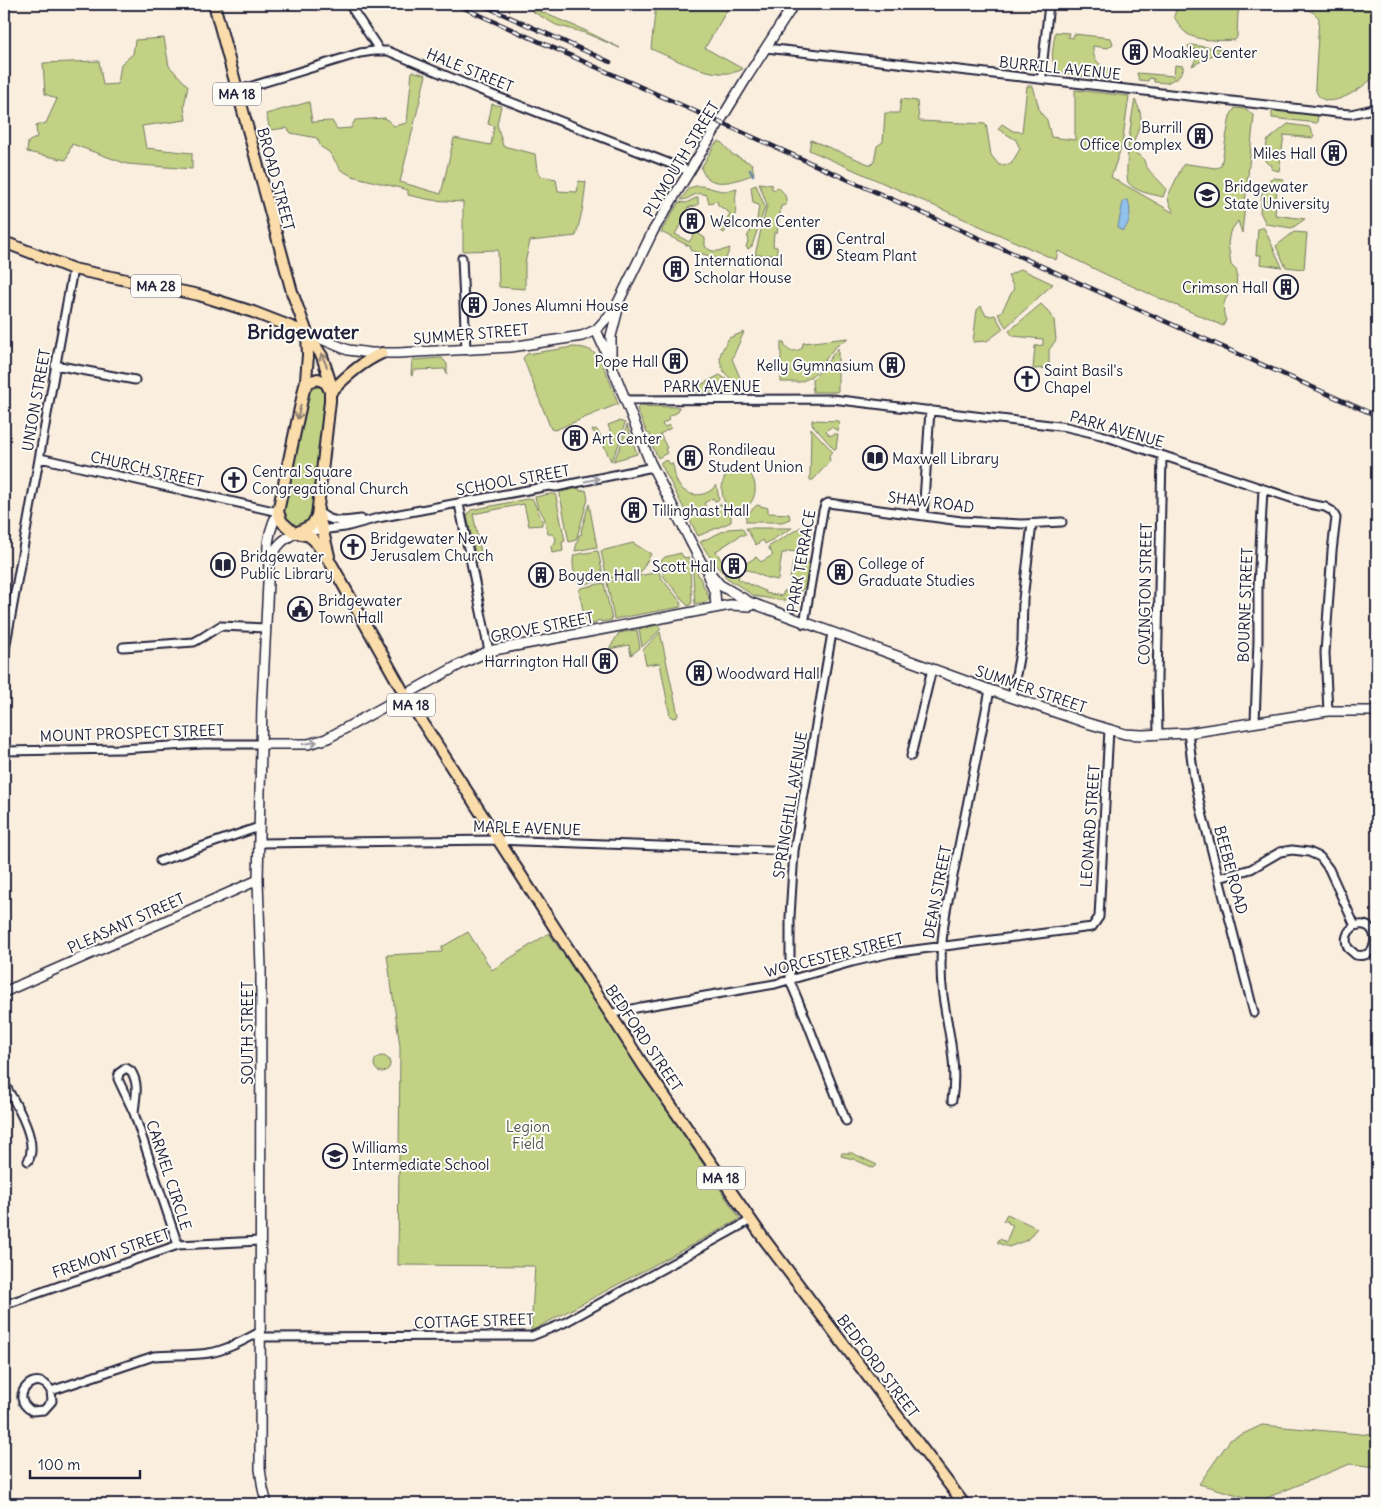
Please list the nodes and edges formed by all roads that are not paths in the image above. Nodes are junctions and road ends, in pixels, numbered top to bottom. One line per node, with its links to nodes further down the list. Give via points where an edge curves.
1 (214, 4): 8 (main road, BROAD STREET / MA 18)
2 (349, 4): 6 (street)
3 (794, 4): 5 (main road, PLYMOUTH STREET)
4 (1049, 4): 7 (street, via 1042,69)
5 (766, 48): 7 (street, BURRILL AVENUE); 10 (main road, PLYMOUTH STREET)
6 (380, 50): 8 (street, HALE STREET, via 352,55); 10 (street, HALE STREET)
7 (1045, 80): 9 (street, BURRILL AVENUE, via 1337,114)
8 (236, 90): 16 (main road, BROAD STREET / MA 18)
9 (1377, 108)
10 (689, 171): 14 (main road, PLYMOUTH STREET, via 653,231)
11 (4, 242): 13 (main road, MA 28)
12 (462, 258): 17 (street)
13 (73, 269): 16 (main road, MA 28, via 199,295); 19 (street, UNION STREET)
14 (622, 298): 15 (main road, PLYMOUTH STREET); 20 (main road, SUMMER STREET, via 610,336)
15 (596, 330): 17 (main road, SUMMER STREET, via 560,340); 20 (main road, SUMMER STREET)
16 (306, 333): 18 (main road, SUMMER STREET, via 343,348); 22 (main road, MA 18, via 308,355); 23 (main road, MA 18, one-way to 16, via 326,363)
17 (466, 350): 18 (main road, SUMMER STREET)
18 (382, 353): 23 (main road, via 363,364)
19 (56, 365): 21 (street); 27 (street, UNION STREET)
20 (614, 370): 24 (main road, SUMMER STREET)
21 (135, 380)
22 (304, 390): 23 (main road, via 309,382 318,379 326,383); 33 (main road, MA 18, one-way to 33)
23 (330, 392): 32 (main road, MA 18)
24 (625, 400): 25 (street, PARK AVENUE, via 832,399); 28 (main road, SUMMER STREET)
25 (930, 410): 26 (street, PARK AVENUE, via 1078,429); 34 (street)
26 (1162, 456): 29 (street, PARK AVENUE); 60 (street, COVINGTON STREET)
27 (40, 458): 33 (street, CHURCH STREET); 50 (street, UNION STREET)
28 (653, 467): 30 (street, SCHOOL STREET, one-way to 28); 41 (main road, SUMMER STREET)
29 (1263, 489): 55 (street, PARK AVENUE, via 1325,507 1336,518 1324,653); 57 (street, BOURNE STREET)
30 (459, 504): 35 (street, SCHOOL STREET); 49 (street)
31 (827, 504): 34 (street, SHAW ROAD, via 836,502); 45 (street, PARK TERRACE, via 823,509)
32 (318, 511): 35 (street, SCHOOL STREET, via 332,520); 38 (main road, BEDFORD STREET / MA 18); 39 (main road, via 312,525)
33 (278, 512): 39 (main road, MA 18, via 285,526); 40 (main road, SOUTH STREET, via 269,539)
34 (923, 516): 37 (street, SHAW ROAD)
35 (378, 518): 38 (street, SCHOOL STREET, via 345,527)
36 (1062, 522): 37 (street, SHAW ROAD)
37 (1032, 524): 54 (street, via 1023,599 1022,641)
38 (321, 529): 39 (street, SCHOOL STREET); 42 (main road, BEDFORD STREET / MA 18)
39 (298, 532): 40 (main road, SOUTH STREET, via 278,544); 42 (main road, BEDFORD STREET / MA 18, via 314,540)
40 (269, 562): 46 (main road, SOUTH STREET)
41 (702, 562): 43 (main road, SUMMER STREET, via 713,588); 44 (main road, SUMMER STREET, via 725,588)
42 (332, 565): 53 (main road, BEDFORD STREET / MA 18)
43 (716, 607): 44 (main road, GROVE STREET, via 736,604); 49 (main road, GROVE STREET)
44 (758, 607): 45 (main road, SUMMER STREET)
45 (804, 624): 47 (main road, SUMMER STREET)
46 (266, 628): 48 (street, via 220,626 194,642); 61 (main road, SOUTH STREET)
47 (832, 633): 51 (main road, SUMMER STREET); 67 (street, SPRINGHILL AVENUE)
48 (123, 647)
49 (489, 651): 53 (main road, GROVE STREET)
50 (4, 655)
51 (932, 668): 52 (main road, SUMMER STREET); 63 (street)
52 (990, 690): 54 (main road, SUMMER STREET); 73 (street, DEAN STREET)
53 (405, 695): 61 (main road, GROVE STREET, one-way to 53, via 296,745 320,741); 65 (main road, BEDFORD STREET / MA 18)
54 (1012, 697): 58 (main road, SUMMER STREET)
55 (1328, 711): 56 (main road, SUMMER STREET); 57 (main road, SUMMER STREET)
56 (1377, 711)
57 (1255, 722): 59 (main road, SUMMER STREET)
58 (1109, 729): 60 (main road, SUMMER STREET, via 1134,735); 71 (street, LEONARD STREET, via 1099,917)
59 (1188, 733): 60 (main road, SUMMER STREET); 69 (street, BEEBE ROAD, via 1197,793)
60 (1158, 734)
61 (262, 744): 62 (street, MOUNT PROSPECT STREET); 64 (main road, SOUTH STREET)
62 (4, 750)
63 (911, 756)
64 (260, 827): 66 (main road, SOUTH STREET); 68 (street)
65 (497, 840): 66 (street, MAPLE AVENUE); 67 (street, MAPLE AVENUE); 77 (main road, BEDFORD STREET / MA 18)
66 (259, 843): 70 (main road, SOUTH STREET)
67 (794, 851): 74 (street, SPRINGHILL AVENUE)
68 (160, 861)
69 (1219, 878): 72 (street, via 1250,869 1280,852 1309,852 1320,857 1329,869); 76 (street, BEEBE ROAD)
70 (258, 880): 75 (main road, PLEASANT STREET); 84 (main road, SOUTH STREET, via 261,968)
71 (1095, 924): 73 (street, WORCESTER STREET, via 1089,928)
72 (1355, 926): 72 (street, via 1369,926 1376,934 1377,944 1367,954 1356,955 1348,948 1346,937)
73 (940, 947): 74 (street, WORCESTER STREET, via 878,956); 79 (street, DEAN STREET, via 943,995 955,1072)
74 (790, 980): 77 (street, WORCESTER STREET); 81 (street, SPRINGHILL AVENUE)
75 (4, 992)
76 (1254, 1013)
77 (610, 1014): 83 (main road, BEDFORD STREET / MA 18)
78 (4, 1082): 82 (street, via 29,1134 32,1149)
79 (952, 1100)
80 (134, 1113): 80 (street, CARMEL CIRCLE, via 136,1081 126,1068 119,1073 118,1079); 85 (street, CARMEL CIRCLE)
81 (846, 1122)
82 (28, 1161)
83 (751, 1220): 87 (street, COTTAGE STREET, via 564,1323 532,1336); 92 (main road, BEDFORD STREET / MA 18)
84 (260, 1241): 85 (street, FREMONT STREET); 87 (main road, SOUTH STREET)
85 (178, 1245): 86 (street, FREMONT STREET)
86 (4, 1304)
87 (260, 1335): 88 (street, via 223,1350 154,1356); 91 (main road, SOUTH STREET, via 260,1469)
88 (52, 1391): 88 (street, via 52,1400 44,1410 32,1411 23,1403 24,1390 33,1382 43,1382)
89 (4, 1501): 90 (street)
90 (10, 1504)
91 (267, 1504)
92 (964, 1504)

